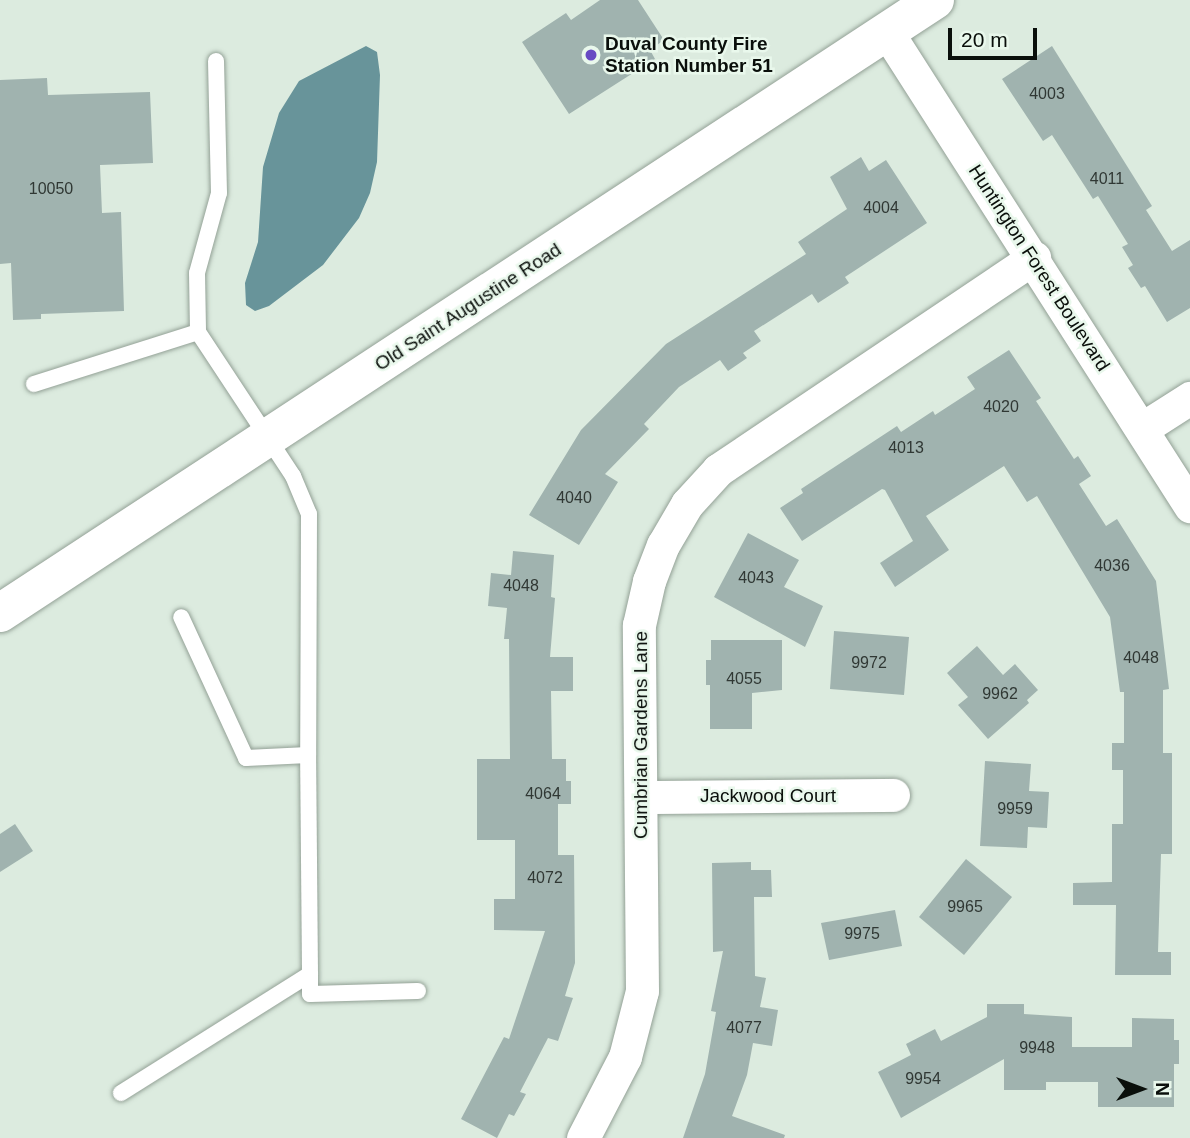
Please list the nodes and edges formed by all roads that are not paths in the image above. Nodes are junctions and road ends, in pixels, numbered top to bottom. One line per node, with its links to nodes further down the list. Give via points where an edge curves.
1 (935, 0): 2 (main road, Old Saint Augustine Road)
2 (887, 32): 4 (street, Huntington Forest Boulevard); 9 (main road, Old Saint Augustine Road)
3 (216, 61): 5 (lane, via 219,193 197,273)
4 (1034, 258): 8 (street, Huntington Forest Boulevard); 15 (street, Cumbrian Gardens Lane, via 718,470 687,504 663,545 639,625)
5 (198, 331): 6 (lane); 9 (lane)
6 (34, 384)
7 (1190, 398): 8 (street)
8 (1143, 428): 10 (street, Huntington Forest Boulevard)
9 (267, 439): 11 (main road, Old Saint Augustine Road); 13 (lane, via 293,475 309,514)
10 (1190, 506)
11 (0, 613)
12 (181, 617): 13 (lane, via 246,758)
13 (308, 755): 16 (lane)
14 (893, 795): 15 (street, Jackwood Court)
15 (642, 797): 19 (street, Cumbrian Gardens Lane, via 642,991 625,1057)
16 (310, 974): 17 (lane, via 310,994); 18 (lane)
17 (418, 991)
18 (121, 1093)
19 (583, 1138)

